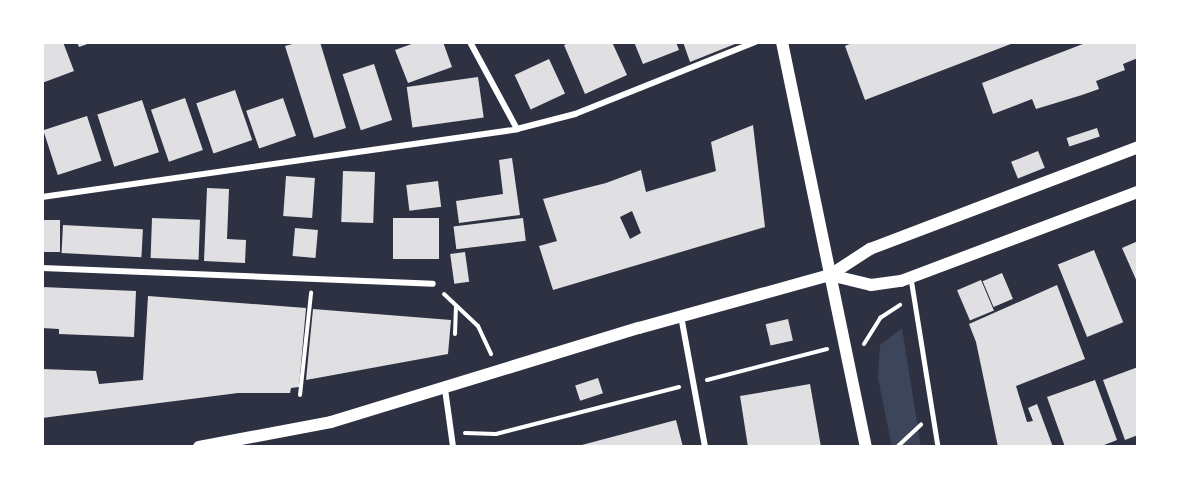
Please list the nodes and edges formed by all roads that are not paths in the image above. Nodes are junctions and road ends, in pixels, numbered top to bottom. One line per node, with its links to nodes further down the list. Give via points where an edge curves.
1 (470, 42): 4 (street)
2 (755, 42): 4 (street, via 575,114)
3 (782, 42): 9 (main road)
4 (517, 129): 7 (street)
5 (1138, 147): 9 (main road, via 870,249)
6 (1138, 192): 10 (main road)
7 (42, 197)
8 (42, 268): 11 (street)
9 (830, 275): 10 (main road, via 871,285); 12 (main road); 17 (main road)
10 (911, 278): 18 (lane)
11 (433, 284)
12 (681, 316): 13 (main road); 16 (street)
13 (445, 389): 14 (main road, via 331,422); 15 (street)
14 (199, 447)
15 (453, 447)
16 (705, 447)
17 (866, 447)
18 (938, 447)

